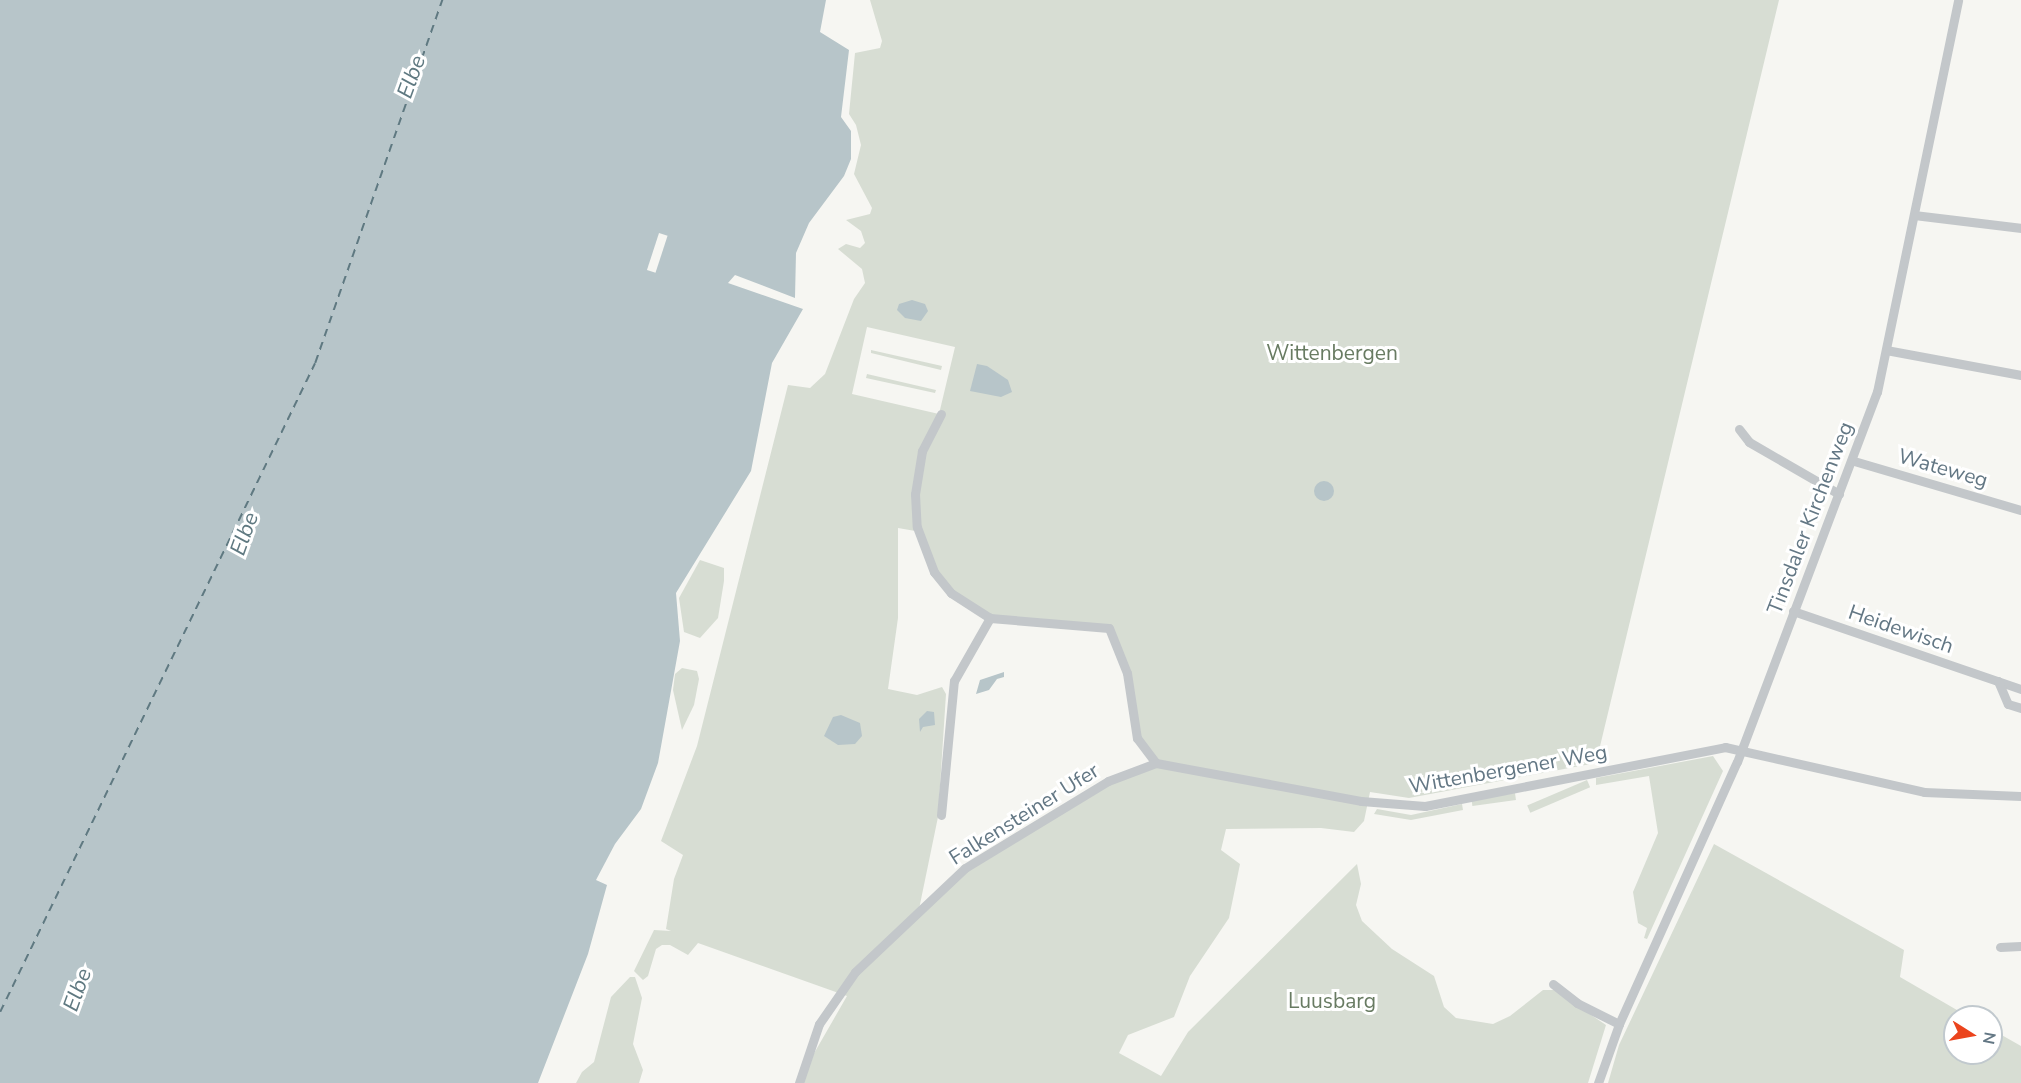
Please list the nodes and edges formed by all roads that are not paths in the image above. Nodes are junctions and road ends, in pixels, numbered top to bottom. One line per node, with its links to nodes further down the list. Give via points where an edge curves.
1 (1958, 0): 2 (street, Tinsdaler Kirchenweg)
2 (1914, 215): 3 (street); 4 (street, Tinsdaler Kirchenweg)
3 (2021, 228)
4 (1886, 350): 5 (street); 8 (street, Tinsdaler Kirchenweg)
5 (2021, 375)
6 (941, 414): 12 (street, via 920,462 916,527 930,564 944,586)
7 (1739, 429): 9 (street, via 1749,442)
8 (1854, 461): 9 (street, Tinsdaler Kirchenweg); 10 (street, Wateweg)
9 (1839, 494): 11 (street, Tinsdaler Kirchenweg)
10 (2021, 510)
11 (1793, 611): 13 (street, Heidewisch); 16 (street, Tinsdaler Kirchenweg)
12 (990, 618): 17 (street, via 1109,628 1127,673 1137,738); 19 (street, via 954,681)
13 (1998, 681): 14 (street, Heidewisch); 15 (street, via 2008,704)
14 (2021, 689)
15 (2021, 708)
16 (1740, 748): 17 (street, Wittenbergener Weg, via 1725,747 1425,806 1361,801); 18 (street, Wittenbergener Weg, via 1924,792); 23 (street, Tinsdaler Kirchenweg)
17 (1156, 763): 24 (street, Falkensteiner Ufer, via 1108,781 965,868 855,972 819,1024)
18 (2021, 796)
19 (941, 815)
20 (2021, 946): 21 (street)
21 (2000, 947)
22 (1553, 984): 23 (street, via 1577,1004)
23 (1619, 1024): 25 (street, Tinsdaler Kirchenweg)
24 (799, 1083)
25 (1598, 1083)

